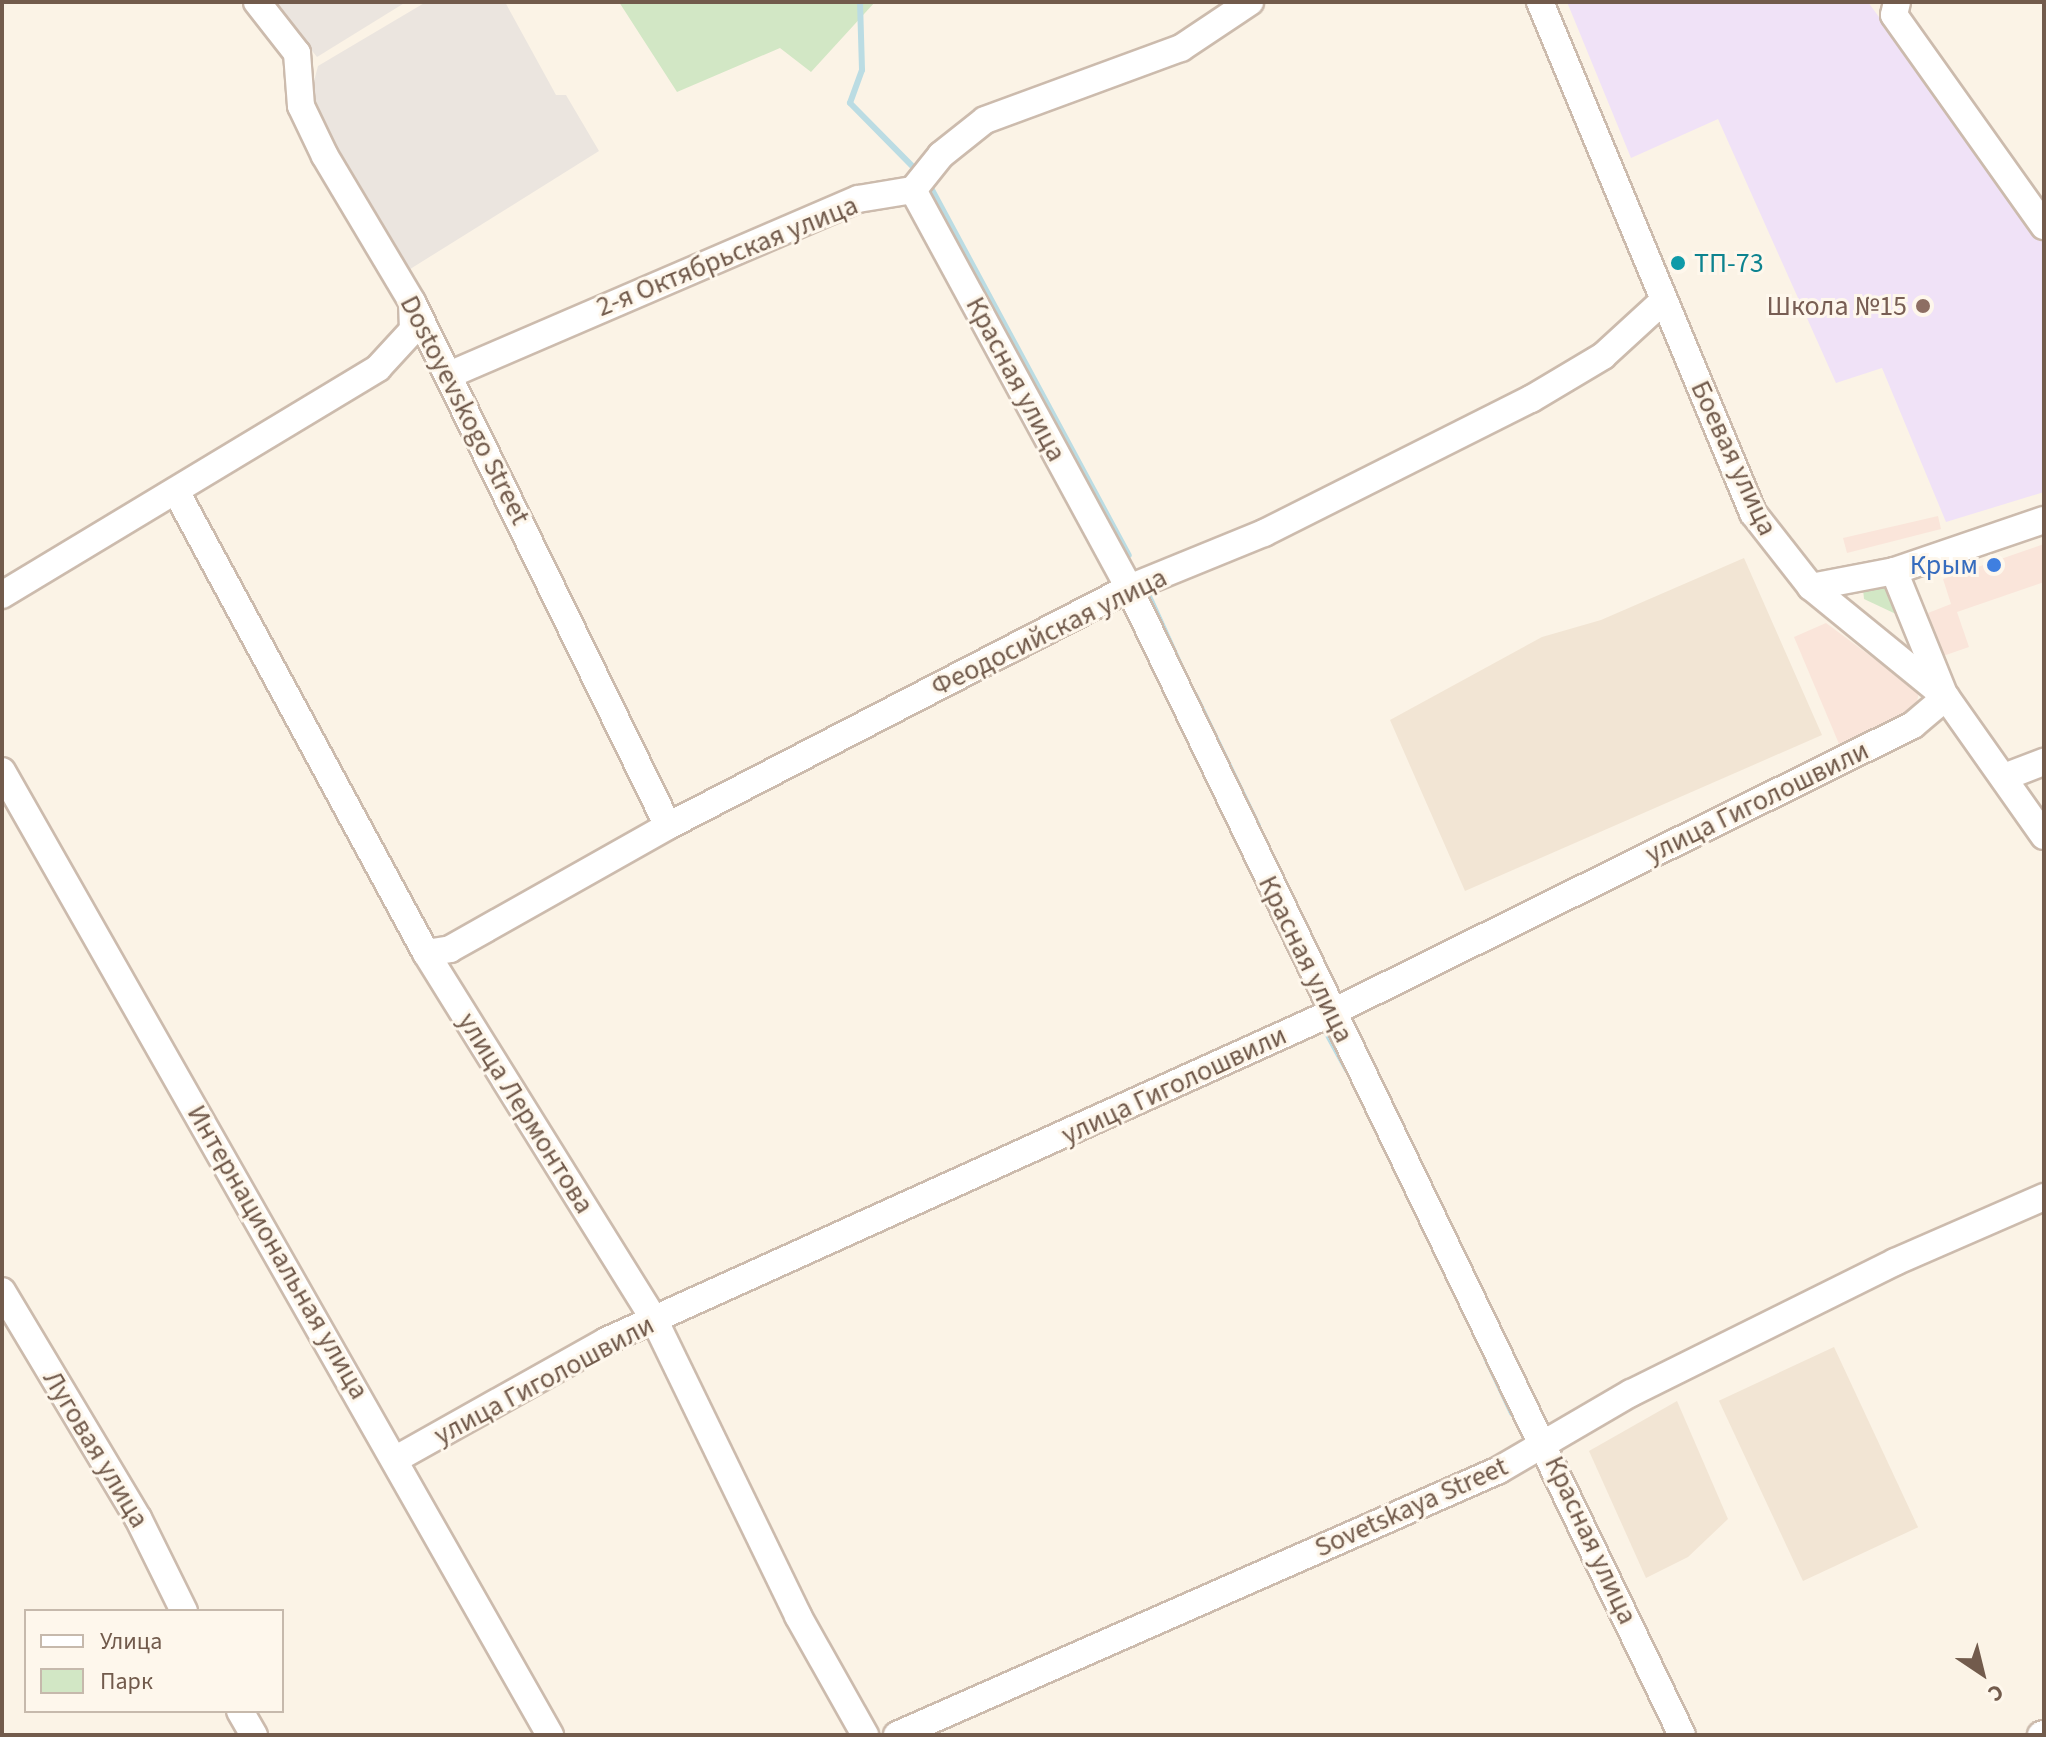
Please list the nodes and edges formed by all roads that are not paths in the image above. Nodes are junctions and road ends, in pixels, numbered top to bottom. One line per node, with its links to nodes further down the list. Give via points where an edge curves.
1 (257, 2): 8 (street, Dostoyevskogo Street, via 297,53 301,106)
2 (1250, 2): 5 (street, via 1181,48 985,120 941,155)
3 (1540, 2): 7 (street, Боевая улица)
4 (1897, 2): 6 (street, via 1894,15)
5 (913, 190): 9 (street, 2-я Октябрьская улица, via 858,199); 14 (street, Красная улица)
6 (2044, 226)
7 (1663, 301): 13 (street, Боевая улица, via 1753,513); 14 (street, Феодосийская улица, via 1603,356 1531,399 1264,533)
8 (412, 302): 9 (street, Dostoyevskogo Street); 10 (street, via 413,330 402,349)
9 (449, 375): 20 (street, Dostoyevskogo Street)
10 (178, 495): 15 (street); 22 (street, улица Лермонтова)
11 (2044, 520): 12 (street)
12 (1894, 571): 13 (street); 16 (street)
13 (1811, 587): 16 (street, Боевая улица)
14 (1129, 588): 20 (street, Феодосийская улица); 23 (street, Красная улица)
15 (2, 595)
16 (1946, 697): 19 (street, Боевая улица); 23 (street, улица Гиголошвили, via 1913,725)
17 (2044, 762): 19 (street)
18 (2, 771): 28 (street, Интернациональная улица)
19 (2007, 776): 21 (street, Боевая улица)
20 (668, 826): 22 (street, Феодосийская улица, via 450,949)
21 (2044, 836)
22 (426, 953): 26 (street, улица Лермонтова)
23 (1331, 1013): 26 (street, улица Гиголошвили); 27 (street, Красная улица)
24 (2044, 1197): 27 (street, Sovetskaya Street, via 1895,1262)
25 (2, 1291): 29 (street, Луговая улица, via 138,1518)
26 (654, 1319): 28 (street, улица Гиголошвили); 33 (street, улица Лермонтова, via 798,1616)
27 (1545, 1442): 34 (street, Sovetskaya Street, via 1499,1470); 35 (street, Красная улица)
28 (396, 1459): 32 (street, Интернациональная улица)
29 (183, 1609)
30 (241, 1713): 31 (street)
31 (254, 1735)
32 (550, 1735)
33 (865, 1735)
34 (897, 1735)
35 (1682, 1735)

